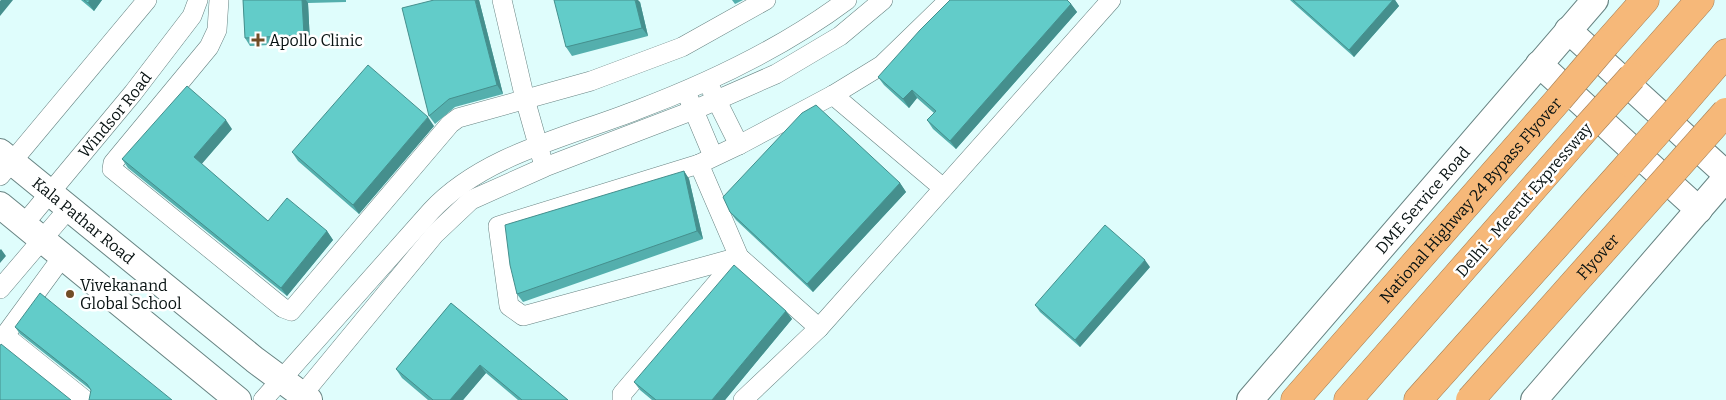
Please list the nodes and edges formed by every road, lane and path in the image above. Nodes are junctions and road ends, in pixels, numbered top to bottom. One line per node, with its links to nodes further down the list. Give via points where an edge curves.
1 (147, 0): 26 (street)
2 (198, 0): 31 (street, Windsor Road, via 192,16)
3 (219, 0): 19 (street, via 217,30 210,47 113,163 112,169 288,310 296,309 450,124 468,114)
4 (502, 0): 19 (street)
5 (766, 0): 19 (street, via 682,47 591,81)
6 (847, 0): 16 (street, via 772,49)
7 (883, 0): 20 (street, via 817,51 776,74)
8 (949, 0): 18 (street, via 882,65)
9 (1595, 0): 13 (street, DME Service Road)
10 (1645, 0): 47 (highway, National Highway 24 Bypass Flyover, bridge)
11 (1700, 0): 48 (highway, Delhi - Meerut Expressway, bridge)
12 (1106, 2): 30 (street)
13 (1568, 30): 15 (street, DME Service Road); 28 (street)
14 (1726, 53): 49 (highway, bridge)
15 (1539, 64): 33 (street); 46 (street, DME Service Road)
16 (707, 81): 17 (street); 20 (street)
17 (685, 91): 21 (street); 24 (street)
18 (833, 96): 23 (street); 30 (street)
19 (525, 100): 24 (street)
20 (717, 100): 21 (street); 23 (street)
21 (694, 110): 25 (street); 27 (street)
22 (1726, 112): 50 (highway, Flyover, bridge)
23 (739, 145): 25 (street)
24 (537, 146): 27 (street); 40 (street, via 445,196)
25 (706, 160): 36 (street); 36 (street, via 498,226 509,306 523,316)
26 (4, 163): 31 (street, Kala Pathar Road)
27 (545, 167): 40 (street, via 472,200 458,212 435,234)
28 (1726, 174)
29 (1726, 178): 33 (street)
30 (943, 188): 38 (street)
31 (59, 200): 34 (street, Windsor Road); 40 (street, Kala Pathar Road)
32 (0, 205): 34 (street)
33 (1699, 210): 51 (street)
34 (33, 232): 35 (street); 37 (street, Windsor Road)
35 (63, 256): 39 (street); 42 (street)
36 (738, 257): 38 (street); 44 (street, via 622,394)
37 (0, 289)
38 (818, 328): 45 (street)
39 (2, 339): 41 (street)
40 (298, 393): 43 (street)
41 (85, 400)
42 (238, 400)
43 (263, 400)
44 (622, 400)
45 (743, 400)
46 (1250, 400)
47 (1295, 400)
48 (1348, 400)
49 (1418, 400)
50 (1470, 400)
51 (1534, 400)

